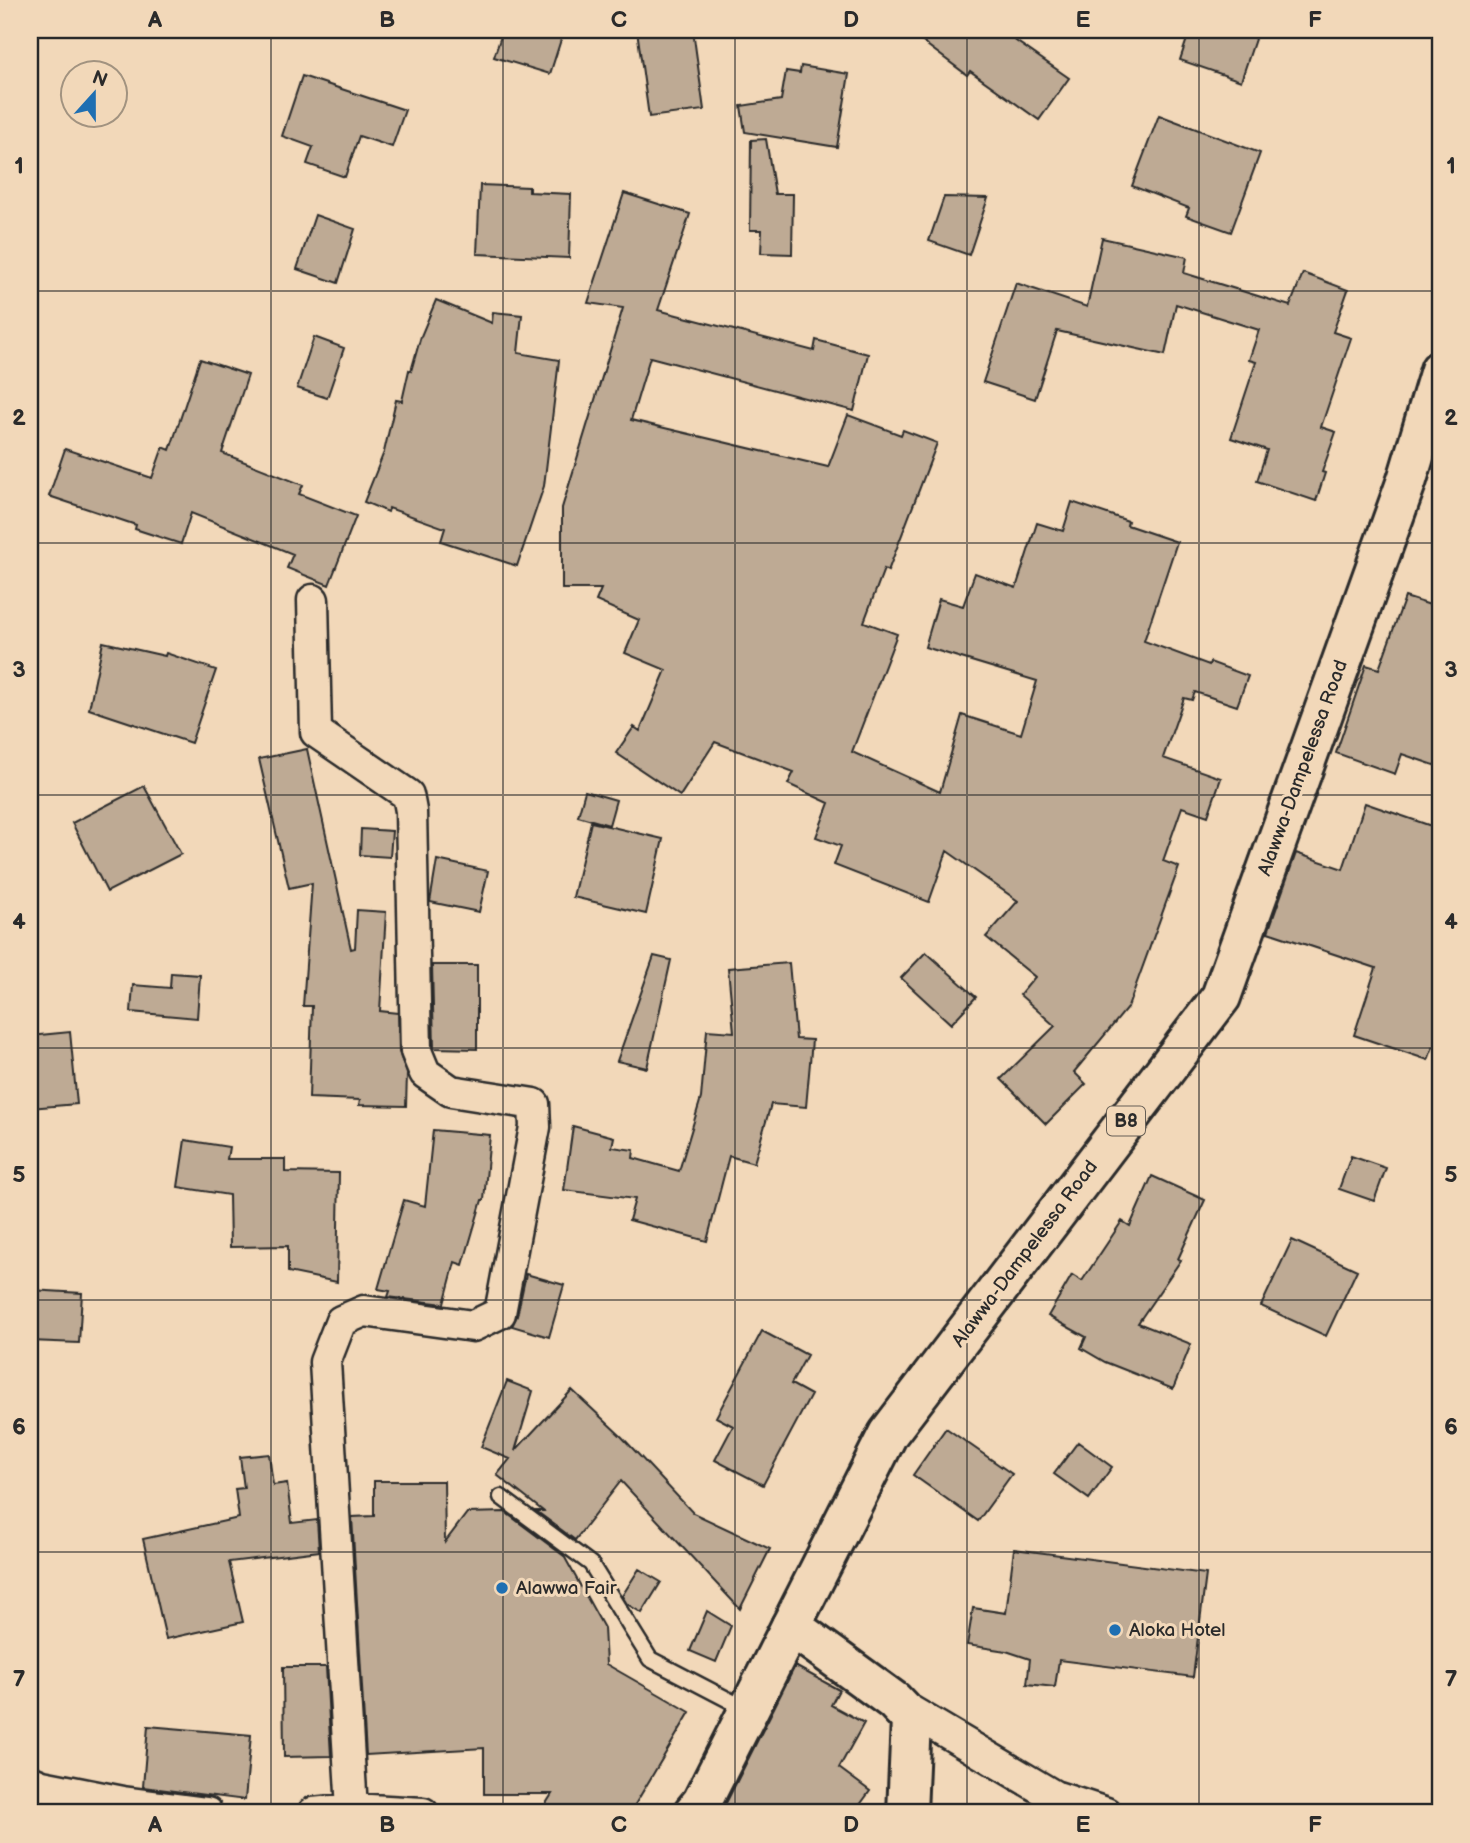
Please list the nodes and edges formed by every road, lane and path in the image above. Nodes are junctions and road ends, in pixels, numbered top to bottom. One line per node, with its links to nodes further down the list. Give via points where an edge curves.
1 (1440, 370): 4 (main road, Alawwa-Dampelessa Road / B8, via 1407,480 1221,997 888,1434)
2 (313, 600): 8 (street, via 316,732 408,795 416,1051 425,1073 451,1091 534,1104 535,1128 500,1313 473,1325 364,1311 341,1321 326,1362)
3 (501, 1497): 6 (lane, via 591,1564 650,1659)
4 (791, 1626): 5 (main road); 6 (main road, Alawwa-Dampelessa Road / B8)
5 (894, 1701): 13 (main road, via 911,1719); 14 (street, via 1054,1796)
6 (748, 1710): 12 (main road, Alawwa-Dampelessa Road / B8)
7 (30, 1781): 9 (street, via 123,1802)
8 (352, 1809): 10 (street); 11 (street)
9 (207, 1813)
10 (313, 1813)
11 (423, 1813)
12 (693, 1813)
13 (907, 1813)
14 (1107, 1813)

